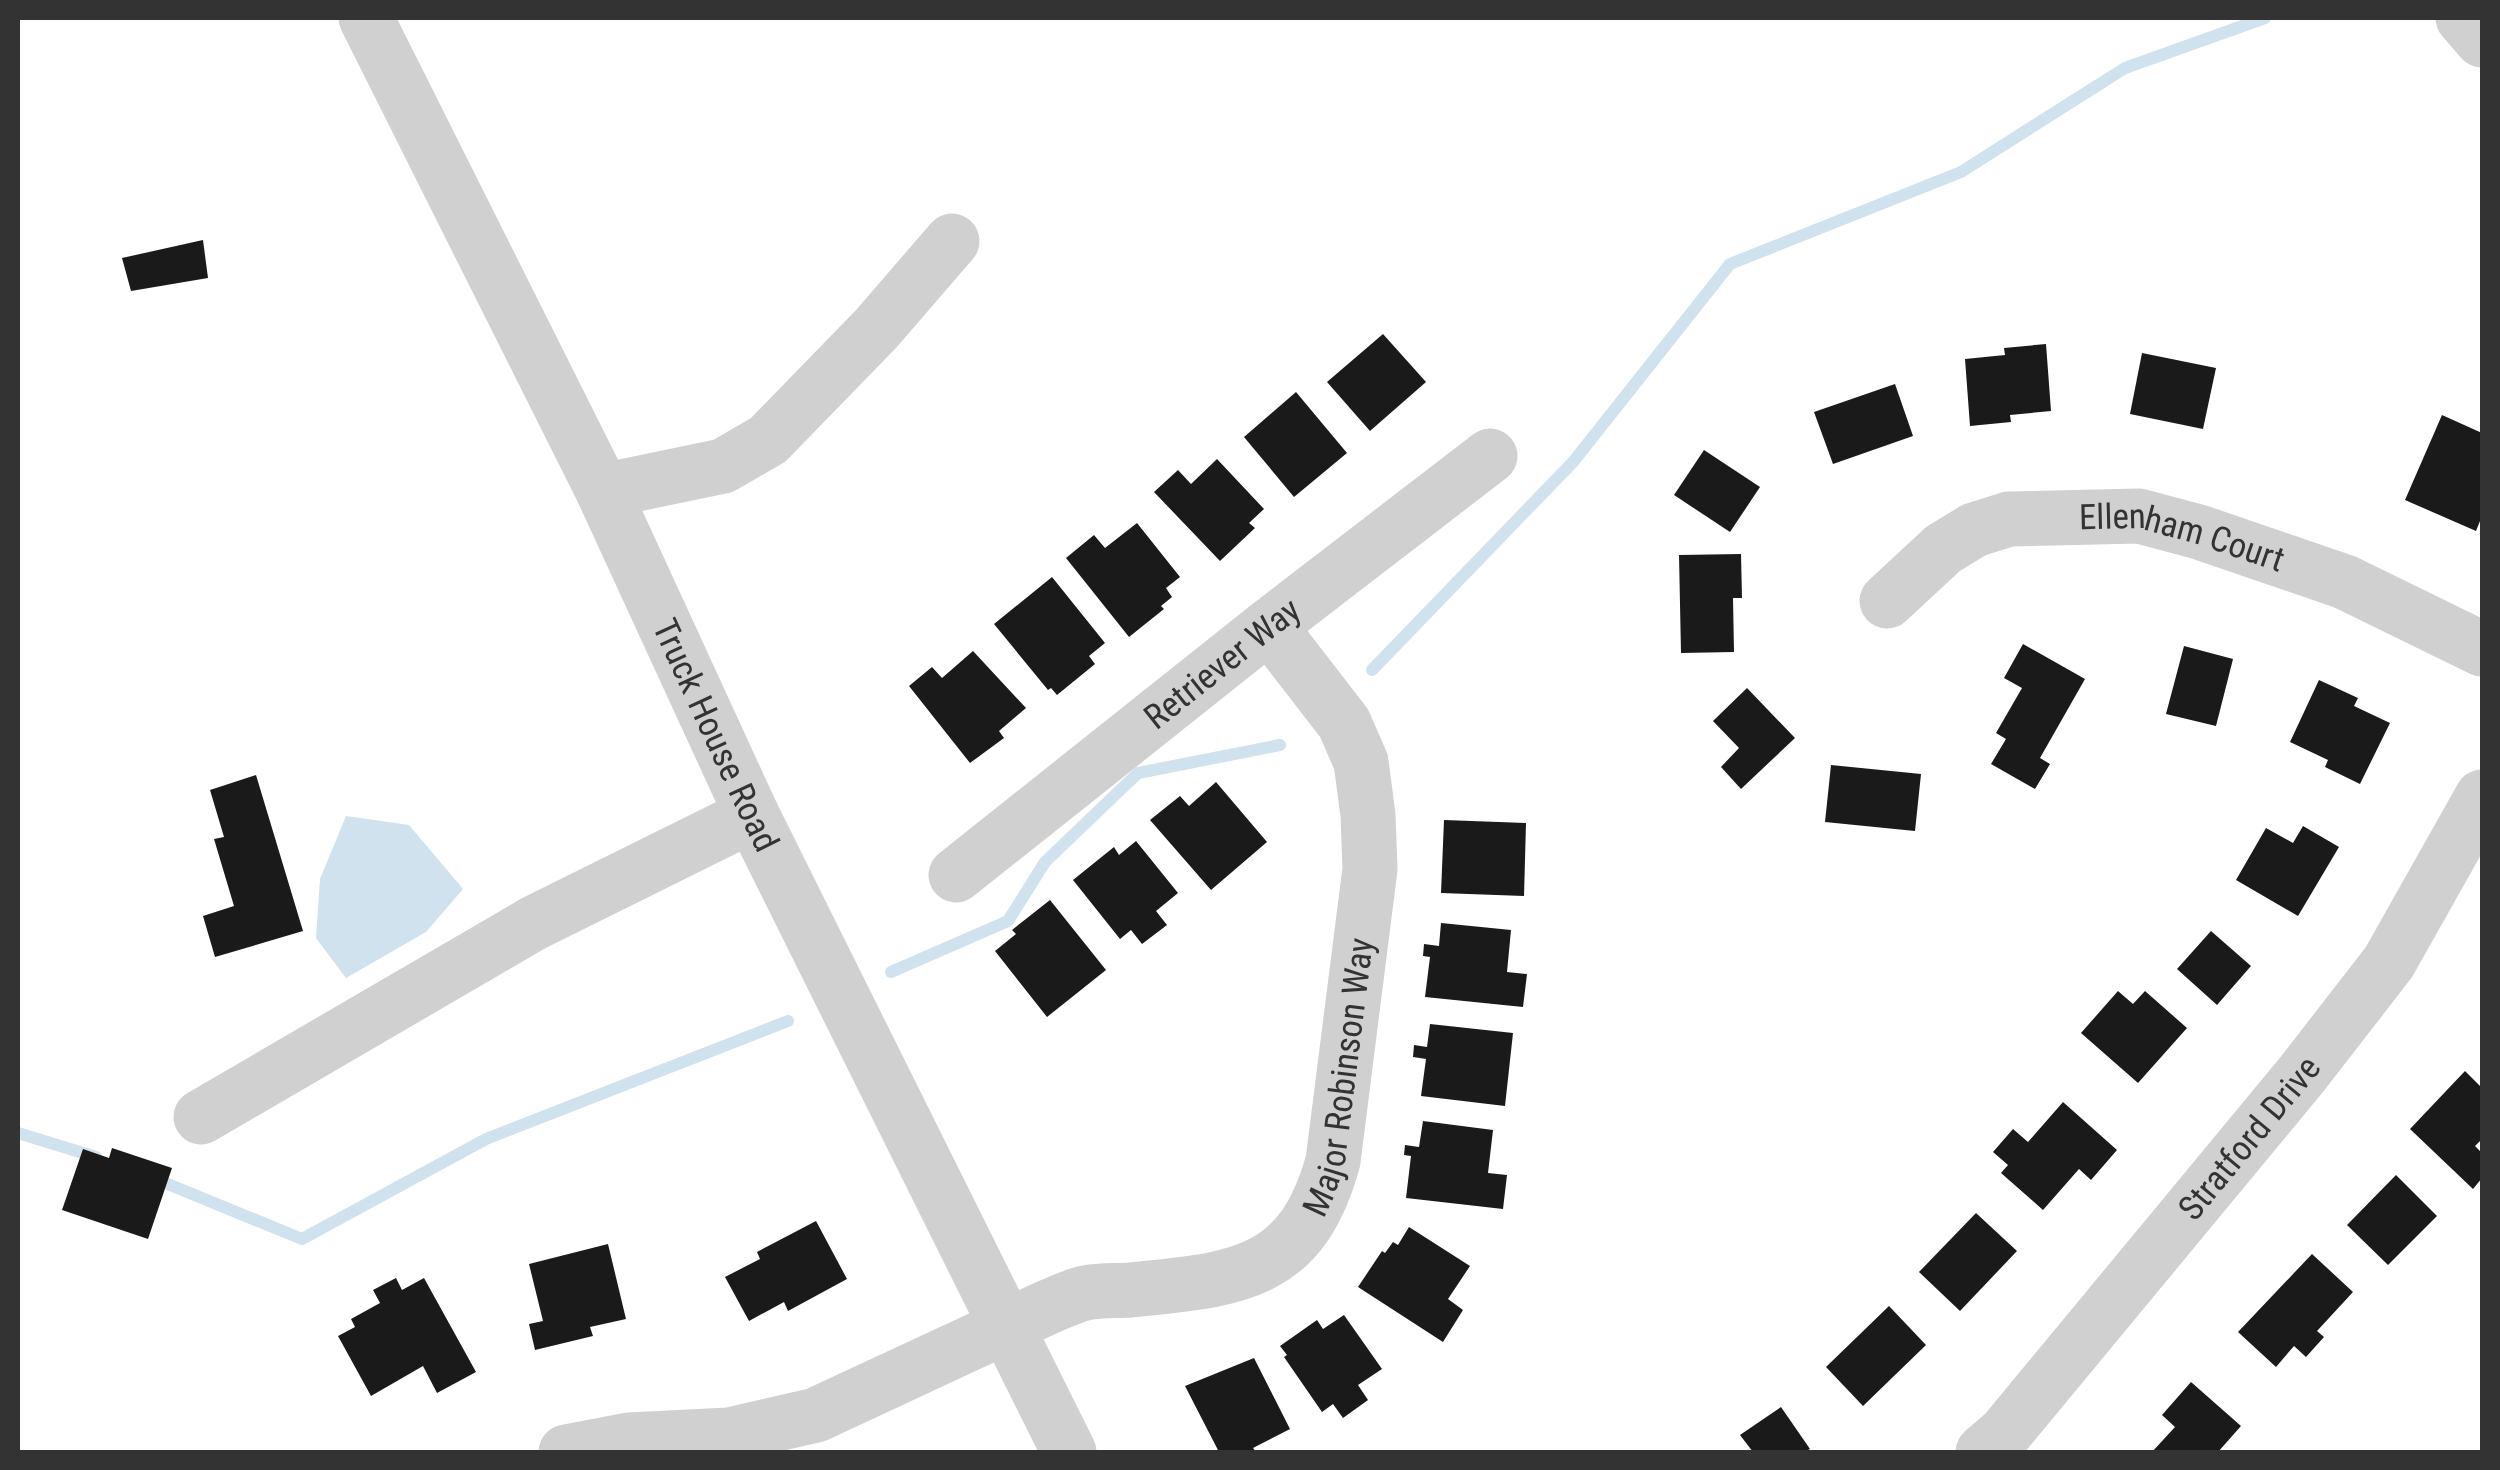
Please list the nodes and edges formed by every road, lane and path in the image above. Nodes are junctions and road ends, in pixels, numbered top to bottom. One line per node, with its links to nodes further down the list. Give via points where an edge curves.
1 (366, 18): 6 (street, Truck House Road)
2 (2463, 18): 3 (street)
3 (2482, 40)
4 (952, 241): 6 (street, via 768,440 723,466)
5 (1490, 456): 8 (street, Retriever Way)
6 (602, 490): 11 (street, Truck House Road)
7 (1887, 602): 9 (street, Ellenham Court, via 1943,549 1974,530 2009,519 2139,516 2345,582)
8 (1269, 626): 12 (street, Retriever Way); 14 (street, Major Robinson Way, via 1344,723 1362,762 1368,815 1370,869 1334,1161 1324,1195 1309,1224 1256,1268 1229,1279 1087,1293)
9 (2482, 648)
10 (2482, 797): 17 (street, Stratford Drive, via 2389,962)
11 (752, 815): 13 (street, via 534,923); 14 (street, Truck House Road)
12 (956, 876)
13 (201, 1117)
14 (1005, 1327): 15 (street, Major Robinson Way, via 816,1415 729,1435 629,1440); 16 (street, Truck House Road)
15 (566, 1452)
16 (1070, 1452)
17 (1984, 1452)

